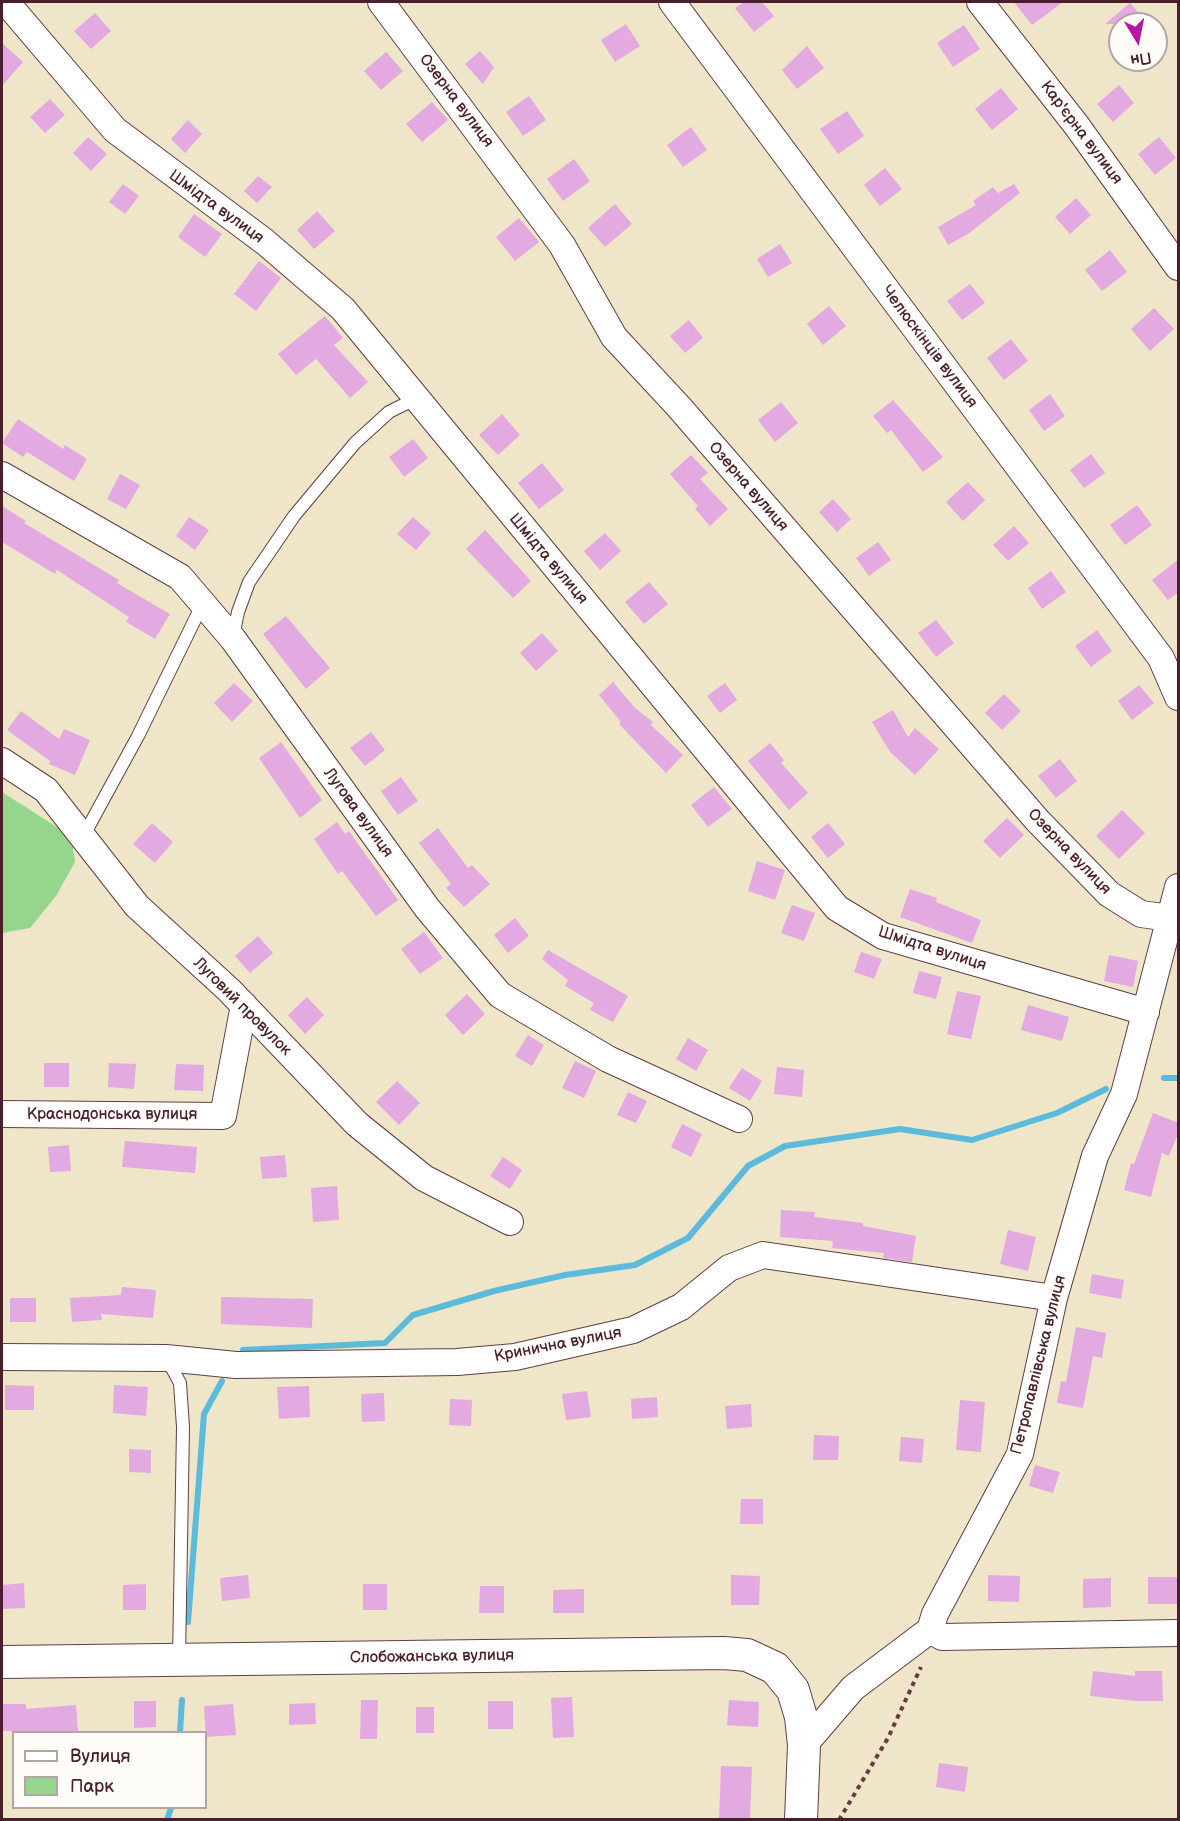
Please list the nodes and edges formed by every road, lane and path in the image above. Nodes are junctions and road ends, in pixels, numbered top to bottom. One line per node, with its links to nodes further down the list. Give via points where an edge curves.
1 (6, 2): 6 (street, Шмідта вулиця, via 115,130 265,242 343,309)
2 (381, 2): 14 (street, Озерна вулиця, via 562,245 614,337 1037,820 1109,894 1141,914)
3 (672, 2): 10 (street, Челюскінців вулиця, via 1161,658)
4 (980, 2): 5 (street, Кар'єрна вулиця, via 1077,126)
5 (1179, 267)
6 (416, 399): 9 (lane, via 389,412 355,443 294,516 249,582); 16 (street, Шмідта вулиця, via 837,908 883,936)
7 (2, 475): 8 (street, Лугова вулиця, via 180,577)
8 (204, 602): 9 (street, Лугова вулиця); 12 (lane)
9 (233, 639): 18 (street, Лугова вулиця, via 427,908 500,995 608,1059)
10 (1179, 697)
11 (2, 760): 12 (street, Луговий провулок, via 46,790)
12 (84, 835): 15 (street, Луговий провулок, via 137,906)
13 (1179, 887): 14 (street, Петропавлівська вулиця)
14 (1170, 918): 16 (street, Петропавлівська вулиця)
15 (244, 1005): 17 (street, Краснодонська вулиця, via 223,1116); 19 (street, Луговий провулок, via 357,1124 424,1178)
16 (1146, 1012): 20 (street, Петропавлівська вулиця, via 1124,1094 1095,1156)
17 (2, 1114)
18 (739, 1119)
19 (510, 1222)
20 (1053, 1298): 22 (street, Кринична вулиця, via 763,1255 729,1268 681,1307 633,1330 515,1357 457,1362 236,1365); 23 (street, Петропавлівська вулиця, via 1020,1454 935,1614)
21 (2, 1357): 22 (street, Кринична вулиця)
22 (166, 1358): 25 (lane, via 180,1383 183,1427)
23 (936, 1633): 24 (street); 27 (street, via 853,1688); 29 (path, via 888,1738)
24 (1179, 1634)
25 (179, 1660): 26 (street, Слобожанська вулиця); 27 (street, Слобожанська вулиця, via 747,1655 775,1668 794,1690)
26 (2, 1662)
27 (804, 1745): 28 (street)
28 (801, 1820)
29 (839, 1820)

